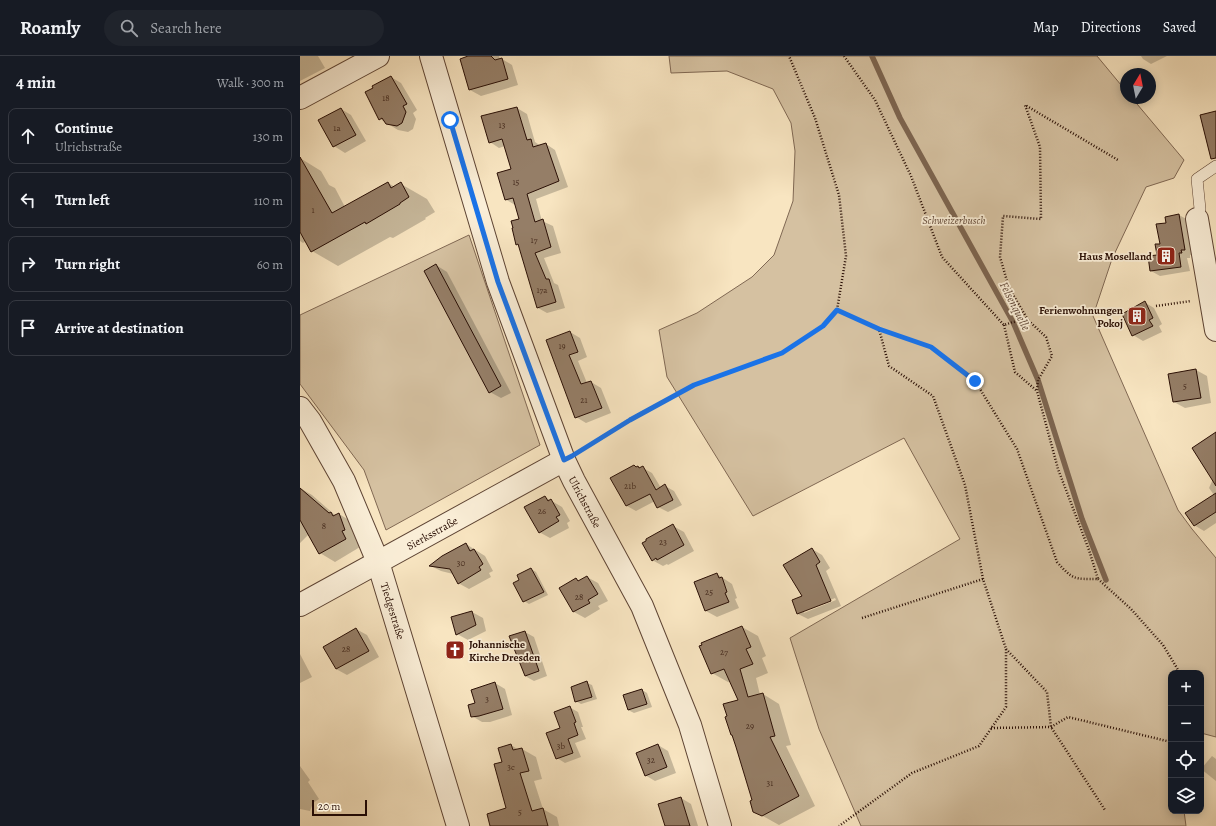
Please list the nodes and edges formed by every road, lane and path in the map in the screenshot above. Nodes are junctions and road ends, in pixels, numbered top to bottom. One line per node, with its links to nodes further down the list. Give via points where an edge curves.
1 (378, 56): 5 (street)
2 (431, 56): 18 (street, Ulrichstraße, via 498,282)
3 (789, 56): 11 (path, via 815,118 839,195 846,256)
4 (844, 56): 13 (path, via 875,100 911,176 942,257)
5 (300, 98)
6 (1118, 160): 12 (path, via 1025,105 1040,147 1041,219 1003,216 1000,257 1009,288)
7 (1216, 166): 8 (lane, via 1197,179 1200,210)
8 (1197, 220): 9 (street)
9 (1210, 298): 10 (path); 15 (street)
10 (1156, 306)
11 (837, 310): 14 (path); 18 (path, via 823,326 782,353 694,385)
12 (1028, 320): 13 (path); 16 (path, via 1046,337 1052,356 1038,380)
13 (1004, 325): 16 (path, via 1015,372)
14 (879, 329): 20 (path, via 889,366 933,396 965,485); 21 (path, via 931,347 975,381 1017,449 1057,562 1069,576)
15 (1216, 330)
16 (1037, 391): 21 (path, via 1058,469 1090,550)
17 (300, 408): 19 (street, Tiedgestraße, via 344,481)
18 (564, 460): 19 (street, Sierksstraße); 31 (street, Ulrichstraße, via 642,606 690,725)
19 (378, 562): 22 (street, Sierksstraße); 30 (street, Tiedgestraße)
20 (983, 579): 23 (path); 24 (path)
21 (1098, 579): 25 (path, via 1132,609 1163,645)
22 (300, 605)
23 (862, 618)
24 (1006, 650): 26 (path, via 1047,692); 27 (path, via 1006,707)
25 (1178, 670)
26 (1051, 727): 27 (path); 28 (path, via 1068,717); 29 (path)
27 (991, 728): 32 (path, via 979,746 912,772)
28 (1168, 741)
29 (1105, 810)
30 (458, 826)
31 (720, 826)
32 (839, 826)

